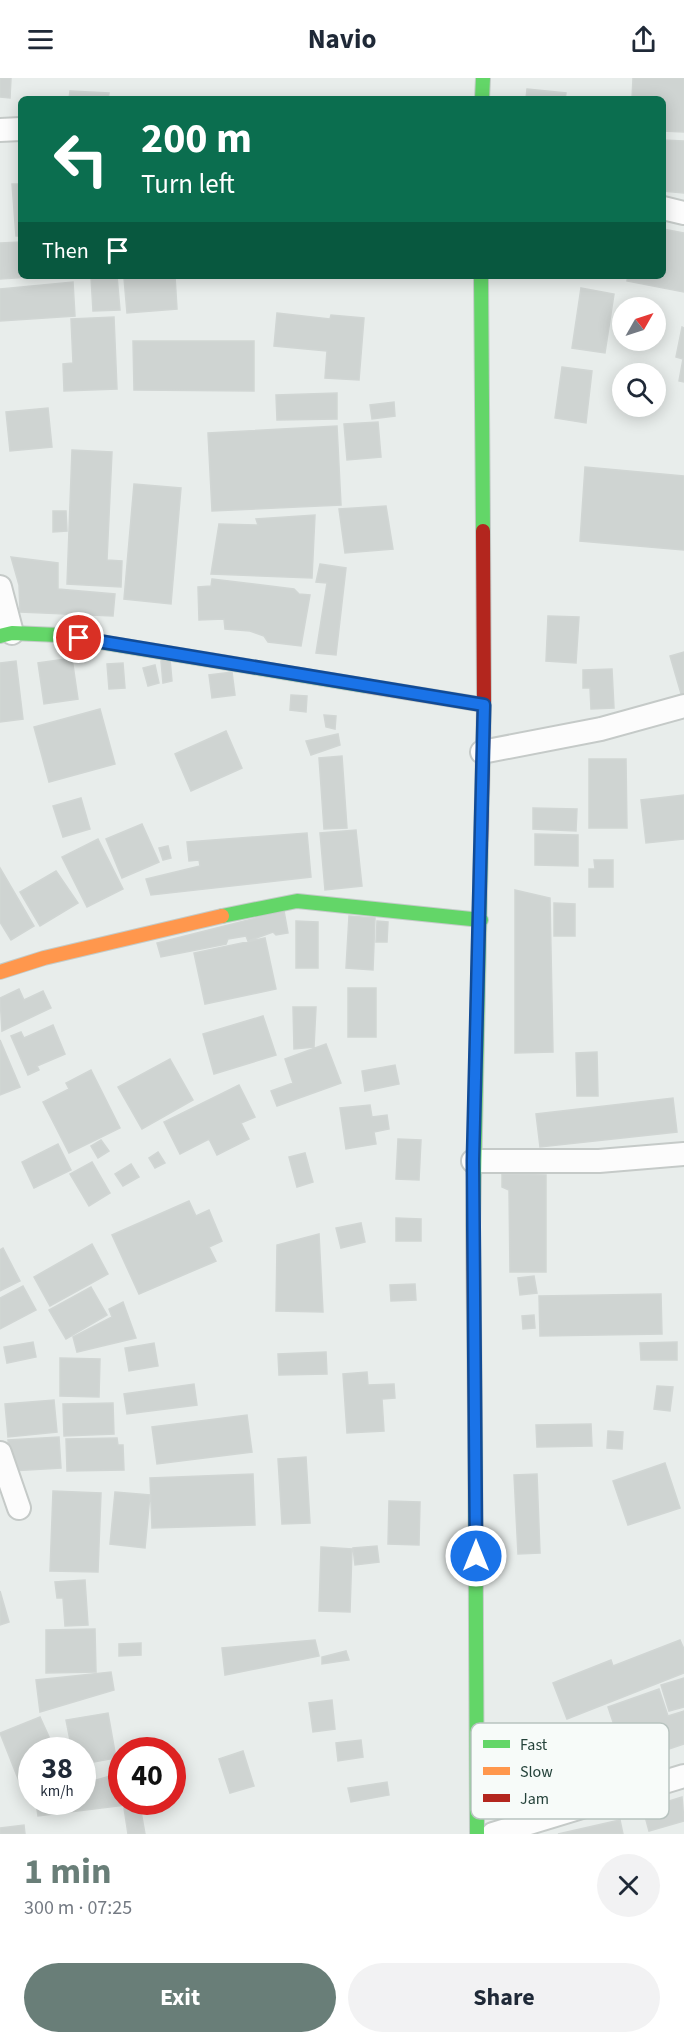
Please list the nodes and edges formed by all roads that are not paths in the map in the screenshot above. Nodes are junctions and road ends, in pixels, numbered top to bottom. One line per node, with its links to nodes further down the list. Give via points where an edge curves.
1 (483, 78): 2 (street)
2 (482, 96)
3 (18, 129): 4 (street)
4 (0, 130)
5 (666, 209): 6 (street)
6 (684, 213)
7 (481, 279): 10 (street)
8 (0, 587): 9 (street)
9 (6, 635): 10 (street, via 58,635)
10 (484, 705): 12 (street)
11 (684, 706): 12 (street, via 601,729)
12 (482, 752): 13 (street)
13 (481, 920): 14 (street, via 297,901 198,921); 16 (street)
14 (0, 972)
15 (684, 1154): 16 (street, via 599,1161)
16 (473, 1161): 19 (street)
17 (0, 1454): 18 (street)
18 (19, 1508)
19 (476, 1723)
20 (684, 1776): 21 (street)
21 (669, 1781)
22 (477, 1819): 24 (street)
23 (542, 1819): 25 (street)
24 (477, 1834)
25 (493, 1834)

